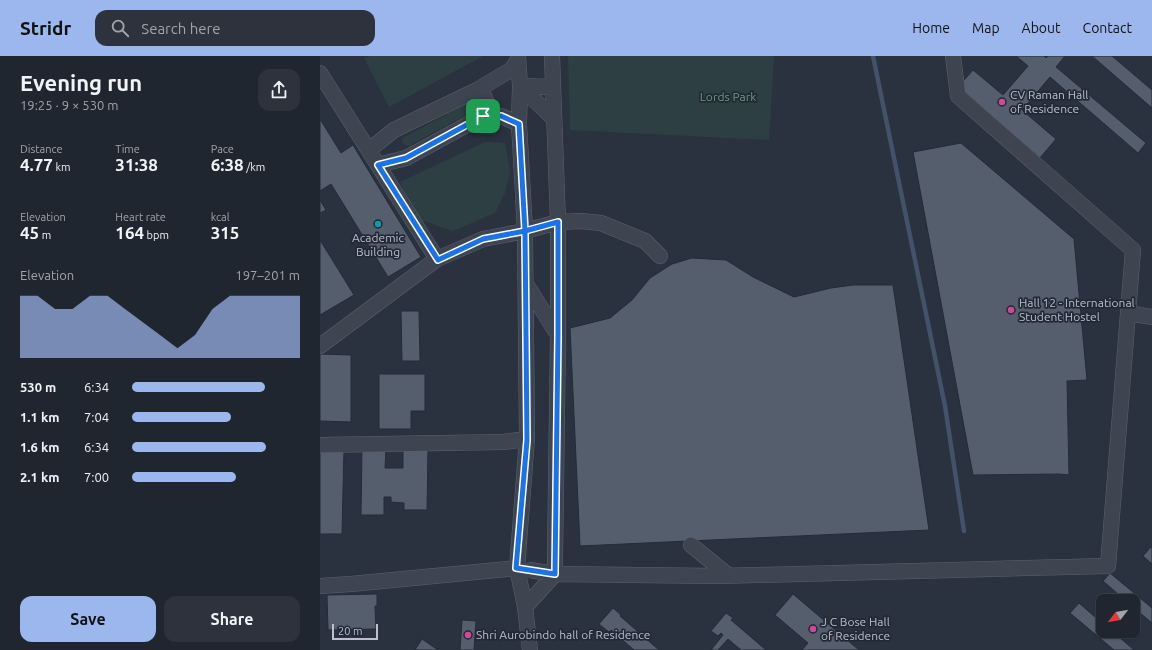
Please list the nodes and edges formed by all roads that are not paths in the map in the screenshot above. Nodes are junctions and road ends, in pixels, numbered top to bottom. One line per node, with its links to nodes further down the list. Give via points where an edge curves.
1 (552, 56): 6 (street)
2 (953, 56): 18 (street, via 958,96 1133,250)
3 (518, 58): 5 (street); 7 (street, via 512,69)
4 (320, 73): 11 (street)
5 (520, 86): 6 (street); 9 (street); 10 (street)
6 (553, 86): 9 (street)
7 (477, 90): 8 (street, via 484,96 488,105); 11 (street, via 394,130)
8 (483, 116): 10 (street, via 501,116); 12 (street, via 406,158)
9 (554, 119): 13 (street)
10 (519, 124): 14 (street)
11 (369, 150): 12 (street)
12 (378, 165): 16 (street)
13 (558, 222): 14 (street); 15 (street, via 601,223 645,241); 20 (street)
14 (525, 231): 16 (street, via 483,239); 17 (street)
15 (660, 256)
16 (438, 260): 21 (street)
17 (526, 283): 20 (street); 22 (street)
18 (1128, 313): 19 (street); 27 (street, via 1108,566)
19 (1152, 317)
20 (558, 336): 26 (street)
21 (320, 346)
22 (527, 440): 23 (street); 25 (street)
23 (320, 445)
24 (691, 545): 27 (street)
25 (516, 568): 26 (street); 28 (street); 29 (street)
26 (555, 574): 27 (street); 29 (street)
27 (728, 576)
28 (320, 586)
29 (525, 607): 30 (street)
30 (530, 650)

